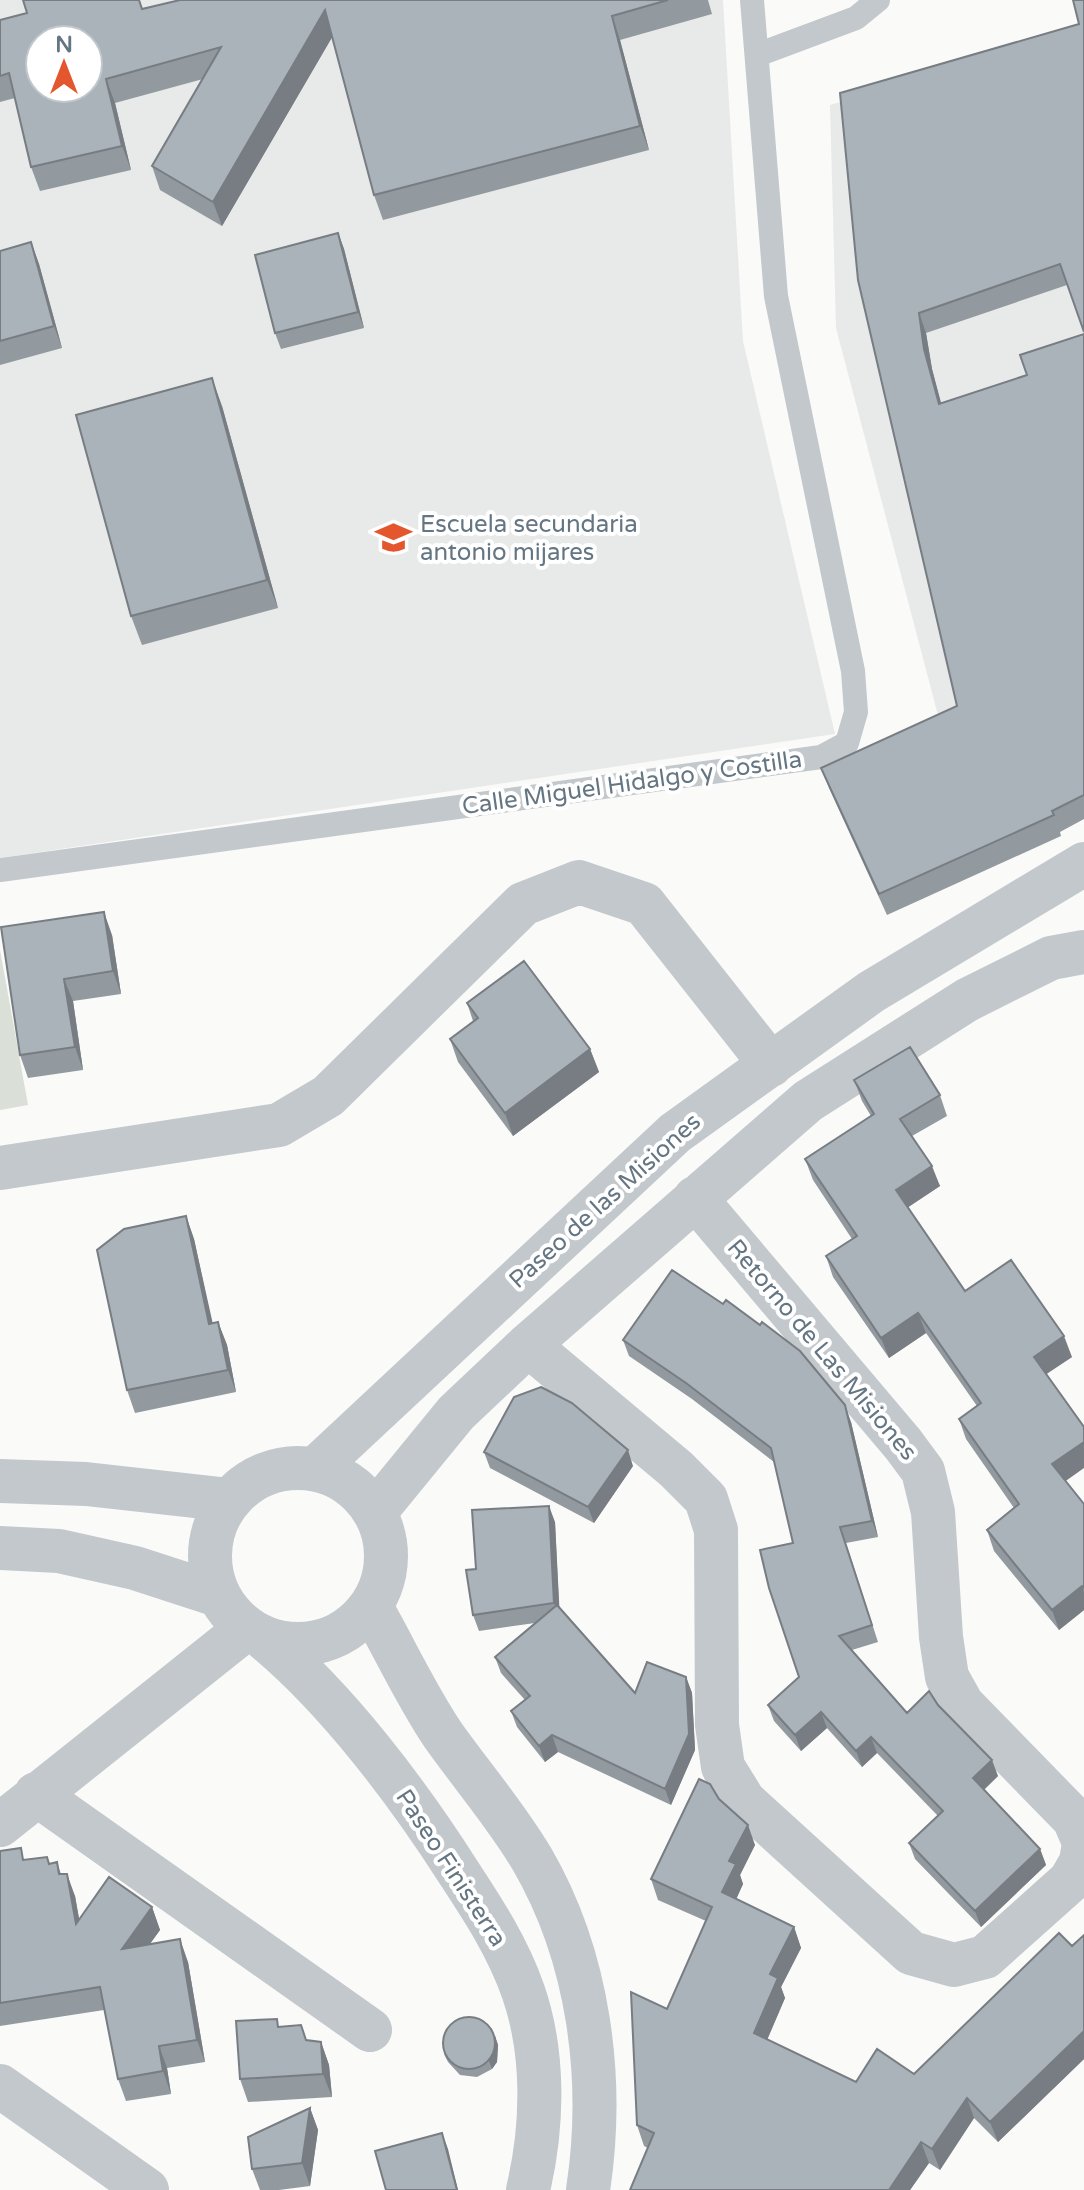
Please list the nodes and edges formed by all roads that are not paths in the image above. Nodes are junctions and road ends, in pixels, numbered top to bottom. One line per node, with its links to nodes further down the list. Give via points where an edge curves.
1 (752, 0): 3 (lane, Calle Miguel Hidalgo y Costilla)
2 (878, 0): 3 (lane, via 856,18)
3 (757, 55): 5 (lane, Calle Miguel Hidalgo y Costilla, via 776,296 853,671 856,712 847,743 821,757)
4 (1084, 864): 7 (street, Paseo de las Misiones, via 871,992)
5 (0, 870)
6 (1084, 952): 9 (street, via 1051,958 897,1042 808,1101)
7 (771, 1065): 8 (street, via 644,904 579,882 523,904 328,1096 279,1125); 11 (street, Paseo de las Misiones, via 675,1133)
8 (0, 1168)
9 (695, 1198): 10 (street); 21 (street, Retorno de Las Misiones, via 923,1471 933,1512 947,1677 962,1704 1074,1819)
10 (528, 1345): 14 (street, via 456,1413); 21 (street, Retorno de Las Misiones, via 706,1499 716,1530 717,1725 723,1767 744,1801 911,1953 954,1965 985,1957 1070,1881)
11 (315, 1469): 13 (street, via 268,1473); 14 (street, via 349,1483)
12 (0, 1481): 13 (street, via 86,1484)
13 (230, 1500): 16 (street, via 213,1530 210,1563)
14 (375, 1512): 17 (street, via 387,1543 385,1577)
15 (0, 1548): 16 (street, via 59,1551)
16 (218, 1595): 18 (street, via 230,1613)
17 (371, 1607): 18 (street, via 342,1633 304,1645); 26 (street, via 442,1733 532,1859 562,1922 589,2015 594,2101)
18 (256, 1633): 19 (street); 25 (street, Paseo Finisterra, via 291,1661 373,1754 498,1933 523,1993 539,2066 537,2150)
19 (36, 1794): 20 (street); 22 (street)
20 (0, 1825)
21 (1084, 1843)
22 (370, 2030)
23 (0, 2086): 24 (street)
24 (147, 2190)
25 (528, 2190)
26 (588, 2190)

